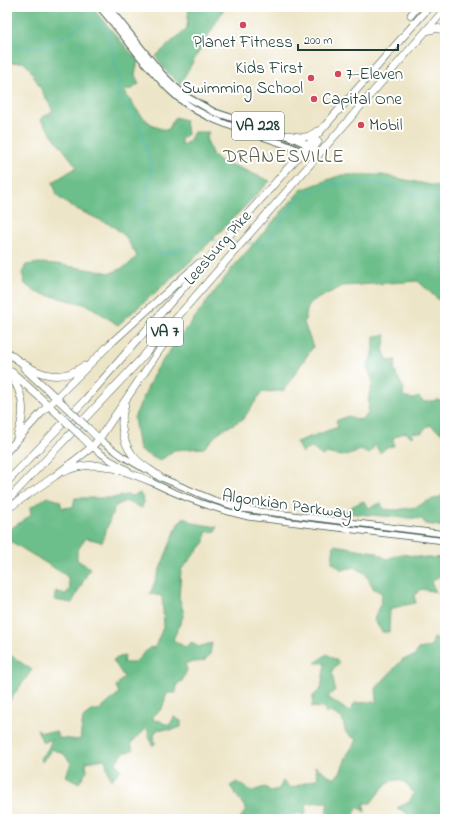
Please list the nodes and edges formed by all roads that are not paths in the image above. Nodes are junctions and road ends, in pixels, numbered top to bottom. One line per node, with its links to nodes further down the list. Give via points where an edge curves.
1 (100, 7): 12 (main road, VA 228, via 160,81 194,110 221,123)
2 (108, 7): 11 (main road, VA 228, via 161,73 187,97 214,112)
3 (417, 7): 6 (highway)
4 (429, 7): 9 (highway, Leesburg Pike / VA 7)
5 (445, 9): 8 (highway, Leesburg Pike / VA 7)
6 (411, 15)
7 (442, 30): 8 (highway, via 438,28)
8 (425, 31): 13 (highway, Leesburg Pike / VA 7)
9 (378, 66): 10 (highway, Leesburg Pike / VA 7); 13 (highway, via 364,87 313,147)
10 (334, 117): 11 (highway, via 309,137); 12 (highway, Leesburg Pike / VA 7)
11 (288, 136): 12 (main road, VA 228, via 301,141)
12 (305, 149): 13 (main road, VA 228); 14 (highway, Leesburg Pike / VA 7)
13 (315, 159): 15 (highway, Leesburg Pike / VA 7)
14 (219, 246): 16 (highway); 29 (highway, Leesburg Pike / VA 7, via 85,400)
15 (223, 264): 19 (highway, via 170,333); 30 (highway, Leesburg Pike / VA 7, via 140,360)
16 (110, 344): 17 (highway, via 77,370 58,376 34,371); 20 (highway)
17 (7, 351): 20 (highway)
18 (7, 370): 21 (highway); 23 (highway, via 19,389 23,406 21,425)
19 (132, 390): 22 (highway); 27 (highway, via 123,414 124,436 138,460)
20 (56, 398): 21 (highway); 22 (highway, bridge)
21 (48, 405): 23 (highway); 24 (highway, bridge)
22 (99, 439): 24 (highway); 27 (main road, Algonkian Parkway, via 128,460)
23 (13, 443): 25 (highway)
24 (92, 447): 26 (highway); 28 (main road, Algonkian Parkway, via 114,463)
25 (7, 451)
26 (55, 476): 28 (highway, via 77,466 100,464); 31 (highway)
27 (160, 477): 32 (main road, Algonkian Parkway, via 214,500 243,509)
28 (150, 481): 33 (main road, Algonkian Parkway, via 206,506 244,516)
29 (7, 482)
30 (7, 501)
31 (7, 509)
32 (445, 534)
33 (445, 541)

